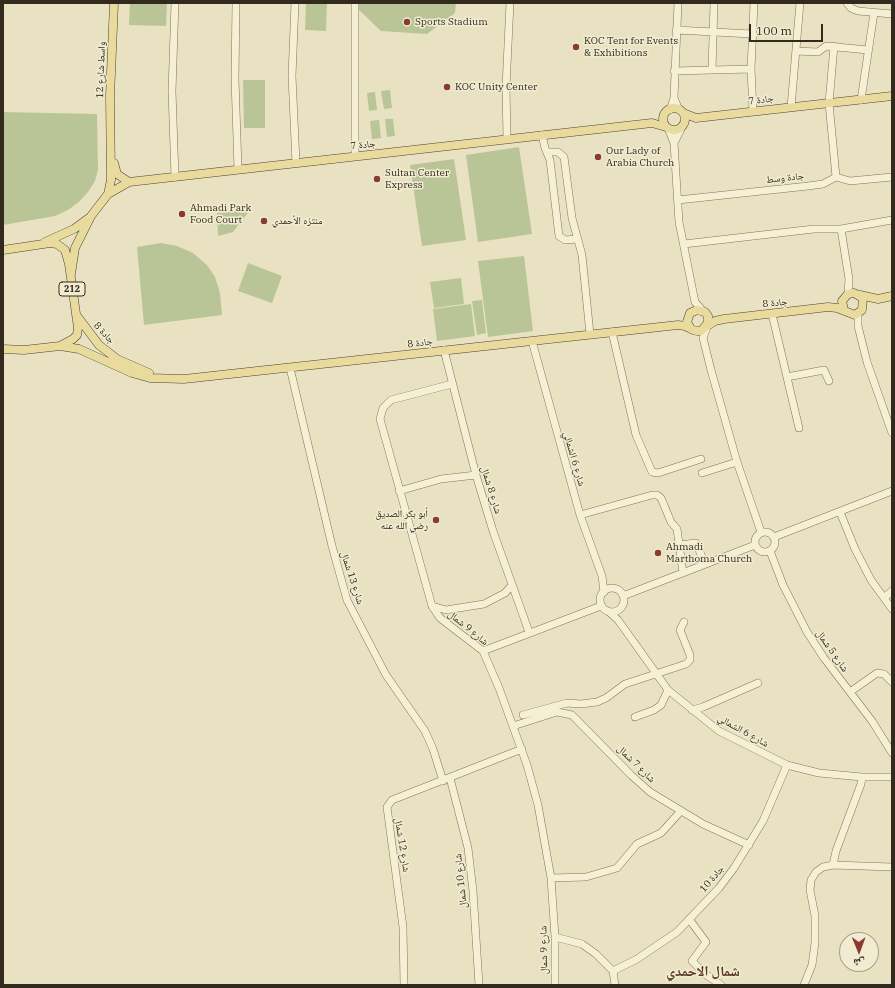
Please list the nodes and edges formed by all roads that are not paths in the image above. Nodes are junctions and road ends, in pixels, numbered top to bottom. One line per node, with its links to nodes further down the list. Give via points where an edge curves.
1 (114, 3): 36 (main road, واسط شارع 12)
2 (175, 3): 44 (street, via 172,91)
3 (236, 3): 42 (street)
4 (295, 3): 41 (street, via 292,76)
5 (355, 3): 40 (street)
6 (510, 3): 37 (street, via 506,87)
7 (678, 3): 14 (street)
8 (714, 3): 15 (street)
9 (754, 3): 16 (street)
10 (800, 3): 19 (street)
11 (847, 3): 12 (street, via 858,11)
12 (874, 13): 13 (street); 18 (street)
13 (892, 14)
14 (676, 30): 15 (street); 22 (street)
15 (712, 32): 16 (street); 21 (street)
16 (752, 34): 20 (street)
17 (834, 46): 18 (street); 19 (street, via 826,46 818,52); 26 (street)
18 (868, 50): 25 (street)
19 (796, 51): 27 (street)
20 (751, 69): 21 (street); 28 (street)
21 (712, 70): 22 (street)
22 (674, 71): 24 (street)
23 (892, 96): 25 (main road, جادة 7)
24 (674, 98): 29 (street); 30 (street)
25 (861, 100): 26 (main road, جادة 7)
26 (829, 103): 27 (main road, جادة 7); 43 (street)
27 (791, 107): 28 (main road, جادة 7)
28 (753, 111): 31 (main road, جادة 7)
29 (667, 112): 30 (main road); 32 (main road, جادة 7); 34 (main road, via 663,119)
30 (681, 112): 31 (main road, جادة 7); 33 (main road)
31 (696, 118): 33 (main road, جادة 7)
32 (652, 123): 34 (main road, جادة 7); 35 (main road, جادة 7)
33 (683, 126): 34 (main road, via 675,130); 38 (street)
34 (667, 128): 38 (street)
35 (542, 135): 37 (main road, جادة 7); 39 (street)
36 (110, 138): 46 (main road, واسط شارع 12, via 117,174); 47 (main road, واسط شارع 12, via 111,180)
37 (507, 139): 40 (main road, جادة 7)
38 (674, 143): 48 (street)
39 (547, 152): 52 (street, via 558,152 564,157 570,209); 52 (street, via 558,234 565,240)
40 (355, 156): 41 (main road, جادة 7)
41 (296, 163): 42 (main road, جادة 7)
42 (238, 169): 44 (main road, جادة 7)
43 (836, 176): 45 (street, via 850,181); 48 (street, جادة وسط, via 823,184)
44 (175, 177): 46 (main road, جادة 7)
45 (892, 177)
46 (129, 182): 47 (main road, جادة 7)
47 (108, 194): 49 (main road, جادة 7)
48 (678, 200): 54 (street)
49 (91, 216): 53 (main road, جادة 7, via 74,229); 56 (main road, جادة 7, via 77,243)
50 (892, 220): 51 (street)
51 (841, 229): 54 (street, via 814,229); 57 (street)
52 (577, 240): 74 (street, via 582,255)
53 (40, 243): 55 (main road, 212); 56 (main road, 212, via 57,244 62,247)
54 (684, 244): 62 (street)
55 (3, 250)
56 (71, 274): 67 (main road, 212)
57 (849, 279): 58 (street); 59 (street)
58 (859, 295): 59 (main road); 61 (main road); 65 (main road, via 864,302)
59 (846, 296): 63 (main road, جادة 8); 65 (main road, via 842,305)
60 (892, 296): 61 (main road)
61 (878, 299): 65 (main road)
62 (695, 302): 64 (street); 68 (street)
63 (828, 307): 65 (main road, جادة 8); 66 (main road, جادة 8)
64 (703, 311): 68 (main road, via 696,310); 69 (main road, جادة 8); 71 (main road, via 709,320)
65 (854, 312): 86 (street, via 867,362)
66 (772, 314): 69 (main road, جادة 8); 81 (street)
67 (77, 316): 77 (main road, 212, via 77,335); 82 (main road, جادة 8, via 99,345 117,359)
68 (689, 316): 70 (main road, جادة 8); 72 (main road)
69 (724, 319): 71 (main road, جادة 8)
70 (678, 325): 72 (main road, جادة 8); 73 (main road, جادة 8)
71 (707, 326): 72 (main road, via 701,331); 75 (street)
72 (692, 329): 75 (street)
73 (612, 332): 74 (main road, جادة 8); 87 (street, via 636,435 652,472)
74 (590, 334): 76 (main road, جادة 8)
75 (703, 338): 88 (street)
76 (534, 341): 79 (main road, جادة 8); 94 (street, شارع 6 الشمالي, via 538,367)
77 (60, 346): 78 (main road, 212, via 24,350); 82 (main road, جادة 8, via 91,353 132,373)
78 (3, 349)
79 (444, 350): 80 (main road, جادة 8); 84 (street, شارع 8 شمال)
80 (293, 368): 82 (main road, جادة 8); 134 (street, شارع 13 شمال, via 317,483 346,600 386,675 425,731)
81 (787, 377): 83 (street, via 824,370); 85 (street)
82 (165, 379)
83 (829, 381)
84 (452, 384): 90 (street, شارع 8 شمال); 91 (street, شارع 9 شمال, via 395,398 383,408 380,419)
85 (799, 428)
86 (892, 433)
87 (701, 458)
88 (738, 462): 89 (street); 95 (street)
89 (702, 473)
90 (476, 474): 91 (street, via 441,479); 103 (street, شارع 8 شمال)
91 (399, 491): 109 (street, شارع 9 شمال)
92 (892, 491): 93 (street)
93 (840, 512): 96 (street); 108 (street, via 870,580)
94 (580, 515): 97 (street, via 657,495 661,498 671,522 677,528); 101 (street, شارع 6 الشمالي)
95 (761, 532): 96 (street, via 769,532); 98 (street, via 756,536)
96 (774, 537): 99 (street, via 775,545)
97 (679, 545): 100 (street, via 696,544); 102 (street)
98 (755, 545): 99 (street, via 761,552); 100 (street)
99 (770, 551): 122 (street, شارع 5 شمال, via 783,585 807,632)
100 (705, 564): 102 (street)
101 (601, 572): 104 (street, شارع 6 الشمالي); 106 (street, شارع 6 الشمالي)
102 (683, 573): 107 (street)
103 (512, 585): 109 (street, via 505,593 484,604 446,610); 116 (street, شارع 8 شمال)
104 (614, 589): 106 (street); 107 (street)
105 (892, 591): 108 (street)
106 (604, 592): 110 (street, via 600,599)
107 (623, 596): 111 (street, via 624,601)
108 (884, 598): 112 (street)
109 (432, 606): 117 (street, شارع 9 شمال, via 440,618)
110 (602, 606): 113 (street); 116 (street)
111 (620, 609): 113 (street); 115 (street, شارع 6 الشمالي)
112 (892, 609)
113 (608, 611): 115 (street, شارع 6 الشمالي)
114 (684, 622): 118 (street, via 680,630 690,660 686,664)
115 (625, 629): 118 (street, شارع 6 الشمالي)
116 (529, 632): 117 (street)
117 (483, 651): 126 (street, شارع 9 شمال, via 500,688)
118 (655, 673): 121 (street, شارع 6 الشمالي); 124 (street, via 626,684 597,702 568,703)
119 (758, 682): 123 (street)
120 (892, 682): 122 (street, via 884,674 877,673)
121 (668, 690): 123 (street, شارع 6 الشمالي); 125 (street, via 661,705)
122 (850, 692): 127 (street, شارع 5 شمال)
123 (692, 710): 130 (street, شارع 6 الشمالي, via 719,731)
124 (523, 715)
125 (635, 716)
126 (513, 726): 128 (street, شارع 9 شمال); 135 (street, شارع 7 شمال, via 557,712 572,714 631,775 650,792)
127 (890, 745): 129 (street, شارع 5 شمال)
128 (522, 749): 133 (street, شارع 12 شمال); 139 (street, شارع 9 شمال, via 538,805)
129 (892, 753)
130 (787, 765): 131 (street, شارع 6 الشمالي, via 819,773); 136 (street, جادة 10, via 763,821)
131 (862, 777): 132 (street, شارع 6 الشمالي); 137 (street)
132 (892, 777)
133 (450, 778): 134 (street, شارع 12 شمال); 144 (street, شارع 10 شمال, via 468,848)
134 (442, 781): 143 (street, شارع 12 شمال, via 392,800 387,807 403,927)
135 (680, 812): 136 (street, شارع 7 شمال); 139 (street, via 661,833 637,844 617,868 586,877)
136 (749, 845): 140 (street, جادة 10, via 719,888)
137 (833, 865): 138 (street); 148 (street, via 823,867 811,880 815,943 812,965)
138 (892, 867)
139 (550, 878): 141 (street, شارع 9 شمال)
140 (689, 919): 142 (street, جادة 10, via 670,937); 147 (street, via 706,942 692,961)
141 (555, 937): 142 (street, via 582,944); 145 (street, شارع 9 شمال)
142 (613, 971): 146 (street)
143 (404, 985)
144 (479, 985)
145 (555, 985)
146 (615, 985)
147 (721, 985)
148 (804, 985)

